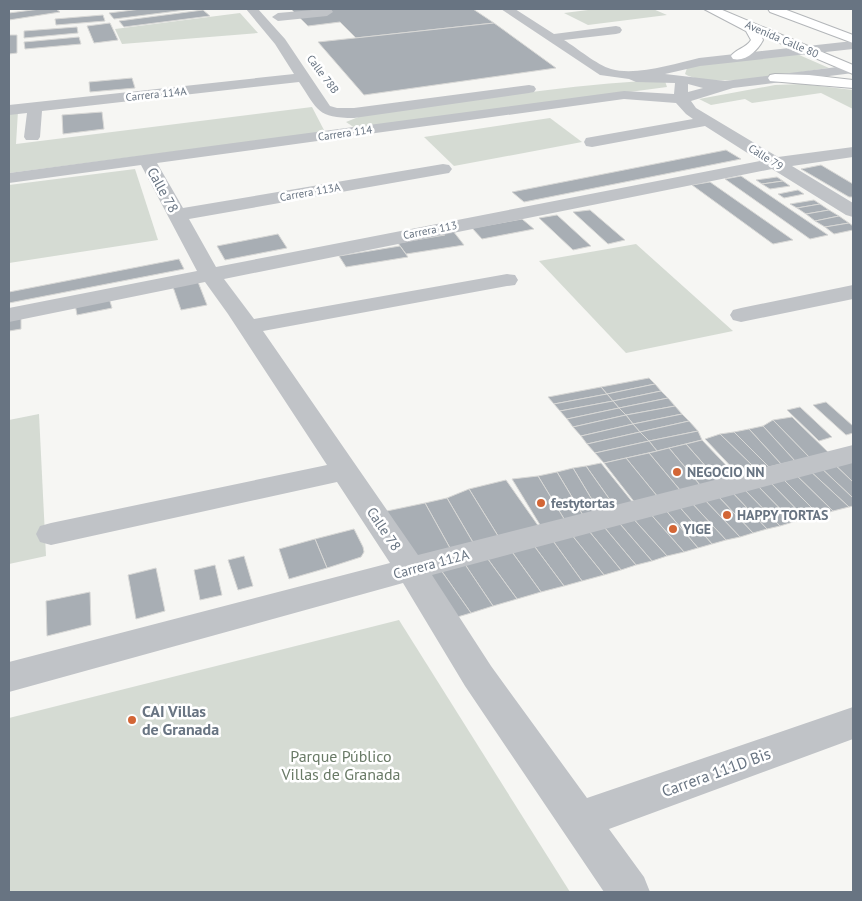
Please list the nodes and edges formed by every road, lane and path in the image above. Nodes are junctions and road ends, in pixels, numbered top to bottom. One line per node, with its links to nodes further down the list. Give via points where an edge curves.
1 (252, 9): 21 (street, Calle 78B)
2 (507, 9): 13 (street)
3 (710, 9): 8 (highway, Avenida Calle 80)
4 (774, 9): 9 (highway, Avenida Calle 80)
5 (327, 12): 7 (street)
6 (760, 12): 14 (highway, Avenida Calle 80)
7 (275, 13): 11 (street)
8 (733, 14): 15 (highway, Avenida Calle 80); 16 (highway, Avenida Calle 80); 17 (highway, via 751,29 757,40 750,50)
9 (819, 25): 12 (highway); 14 (highway, Avenida Calle 80)
10 (616, 30): 13 (street)
11 (290, 32)
12 (853, 32)
13 (551, 38): 20 (street)
14 (851, 45): 15 (street)
15 (825, 48): 16 (street); 18 (highway, Avenida Calle 80)
16 (808, 49): 17 (street); 18 (highway, Avenida Calle 80)
17 (738, 56): 19 (street, via 699,62)
18 (853, 70): 22 (highway, via 809,78)
19 (681, 74): 20 (street); 24 (street, via 704,84); 26 (street)
20 (606, 76): 23 (street)
21 (304, 77): 27 (street, Carrera 114A); 29 (street, Calle 78B, via 325,109 335,113)
22 (775, 78): 24 (street)
23 (590, 82)
24 (732, 84): 26 (street)
25 (542, 88): 29 (street, Carrera 114, via 368,112)
26 (681, 99): 32 (street, Calle 79, via 691,111); 33 (street, Carrera 114, via 624,95)
27 (72, 103): 28 (street, Carrera 114A); 30 (street, via 70,111)
28 (35, 107): 31 (street, Carrera 114A); 34 (street)
29 (343, 107): 33 (street, via 332,122 332,128)
30 (102, 108)
31 (9, 110)
32 (708, 122): 35 (street); 38 (street, Calle 79)
33 (339, 134): 37 (street, Carrera 114)
34 (32, 137)
35 (592, 142)
36 (853, 152): 38 (street, Carrera 113)
37 (147, 160): 40 (street, Carrera 114); 42 (street, Calle 78)
38 (775, 163): 41 (street, Calle 79); 43 (street, Carrera 113)
39 (443, 169): 42 (street, Carrera 113A)
40 (9, 178)
41 (853, 212)
42 (177, 215): 43 (street, Calle 78)
43 (209, 274): 46 (street, Carrera 113); 48 (street, Calle 78)
44 (507, 280): 48 (street)
45 (853, 292): 47 (street)
46 (9, 314)
47 (741, 315)
48 (248, 327): 50 (street, Calle 78)
49 (853, 454): 52 (street, Carrera 112A)
50 (344, 471): 51 (street); 52 (street, Calle 78)
51 (51, 534)
52 (411, 569): 53 (street, Carrera 112A); 55 (street, Calle 78, via 478,676)
53 (9, 677)
54 (853, 723): 55 (street, Carrera 111D Bis)
55 (578, 821): 56 (street, Calle 78)
56 (629, 892)

